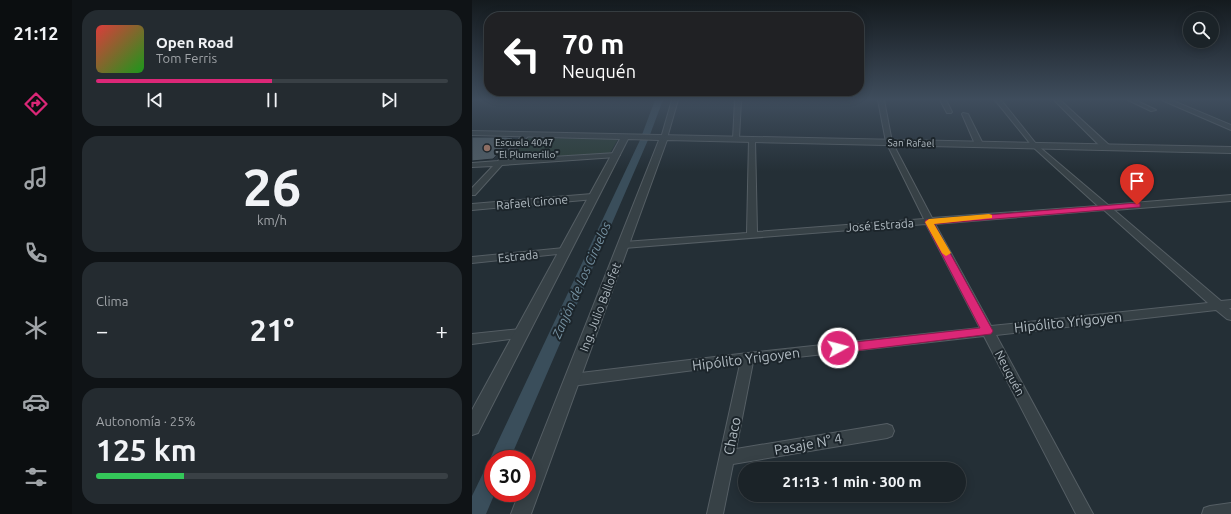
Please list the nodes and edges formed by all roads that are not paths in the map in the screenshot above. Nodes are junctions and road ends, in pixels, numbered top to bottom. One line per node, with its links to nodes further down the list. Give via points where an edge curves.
1 (666, 124): 12 (street, Ing. Julio Ballofet)
2 (737, 124): 13 (street)
3 (886, 124): 15 (street, Neuquén)
4 (970, 124): 16 (street)
5 (1017, 124): 17 (street)
6 (1082, 124): 18 (street)
7 (1222, 124): 8 (street)
8 (1231, 128)
9 (472, 133): 10 (street, San Rafael)
10 (526, 135): 11 (street, San Rafael); 21 (street)
11 (629, 137): 12 (street, San Rafael); 20 (street)
12 (661, 138): 13 (street, San Rafael); 30 (street, Ing. Julio Ballofet)
13 (736, 139): 14 (street, San Rafael)
14 (752, 140): 15 (street, San Rafael); 29 (street)
15 (889, 142): 16 (street, San Rafael); 28 (street, Neuquén)
16 (979, 144): 17 (street, San Rafael)
17 (1035, 146): 18 (street, San Rafael); 27 (street)
18 (1106, 147): 19 (street, San Rafael)
19 (1231, 150)
20 (616, 154): 21 (street); 24 (street)
21 (499, 163): 22 (street); 23 (street)
22 (472, 165)
23 (472, 193)
24 (592, 197): 26 (street, Rafael Cirone); 31 (street)
25 (1231, 198): 27 (street, José Estrada)
26 (472, 207)
27 (1106, 208): 28 (street, José Estrada); 33 (street)
28 (929, 222): 29 (street, José Estrada); 35 (street, Neuquén)
29 (752, 235): 30 (street, José Estrada)
30 (624, 245): 39 (street, Ing. Julio Ballofet)
31 (564, 251): 32 (street, Estrada); 36 (street)
32 (472, 260)
33 (1225, 305): 34 (street); 35 (street, Hipólito Yrigoyen)
34 (1231, 316)
35 (988, 331): 38 (street, Hipólito Yrigoyen); 46 (street, Neuquén)
36 (521, 334): 37 (street); 40 (street)
37 (472, 339)
38 (748, 358): 39 (street, Hipólito Yrigoyen); 42 (street, Chaco)
39 (572, 380): 44 (street, Ing. Julio Ballofet)
40 (472, 427)
41 (887, 431): 42 (street, Pasaje N° 4)
42 (728, 458): 45 (street, Chaco)
43 (1231, 511): 47 (street)
44 (521, 514)
45 (715, 514)
46 (1085, 514)
47 (1210, 514)

